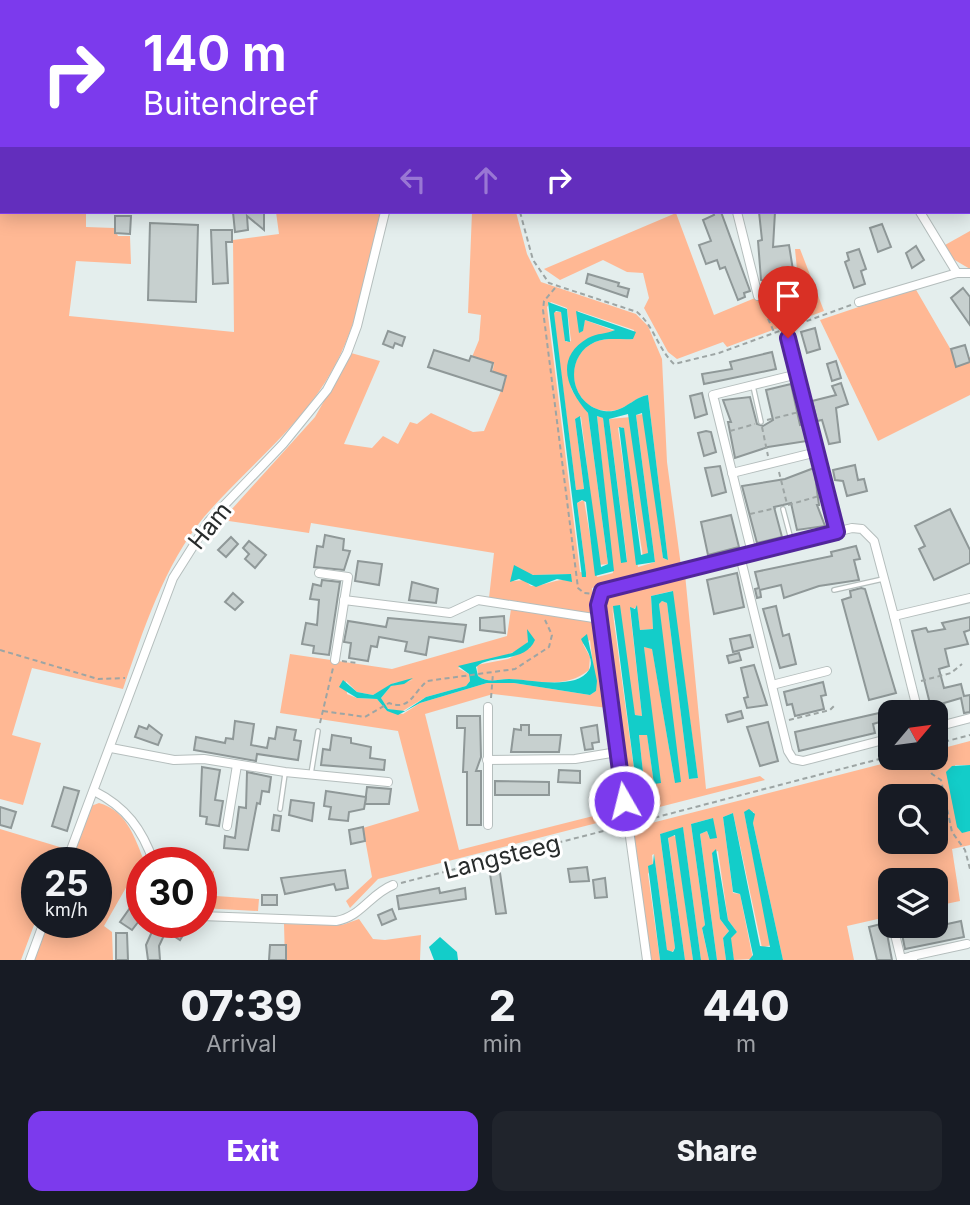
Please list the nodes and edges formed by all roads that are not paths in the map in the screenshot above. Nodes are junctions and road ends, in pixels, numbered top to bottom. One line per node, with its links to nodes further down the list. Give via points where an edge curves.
1 (384, 214): 35 (street, Ham, via 347,353 327,390 283,444 195,539 173,578)
2 (738, 214): 6 (street)
3 (921, 214): 4 (street)
4 (957, 273): 5 (street); 7 (street)
5 (970, 273)
6 (758, 296)
7 (859, 302)
8 (788, 338): 9 (street)
9 (798, 374): 10 (street); 12 (street)
10 (752, 385): 11 (lane); 13 (street, via 713,396)
11 (761, 422)
12 (817, 452): 13 (street); 15 (street)
13 (732, 473): 17 (street)
14 (783, 509): 16 (lane)
15 (837, 532): 16 (street); 20 (street, via 852,528 869,534)
16 (792, 543): 17 (street)
17 (752, 553): 18 (street)
18 (740, 556): 25 (street, via 608,589 599,595); 28 (street)
19 (319, 572): 23 (street, via 348,577)
20 (883, 579): 21 (lane); 24 (street)
21 (834, 590)
22 (970, 598): 24 (street)
23 (344, 600): 25 (street, via 450,613 478,600); 26 (street)
24 (894, 616): 29 (street)
25 (600, 619): 36 (street)
26 (335, 660)
27 (827, 671): 28 (street)
28 (772, 685): 34 (street, via 793,759 803,761)
29 (915, 700)
30 (488, 707): 37 (street)
31 (970, 718): 32 (street)
32 (948, 723)
33 (318, 731): 40 (lane)
34 (878, 741)
35 (111, 748): 38 (street); 42 (street, Ham)
36 (618, 751): 37 (street, via 575,759); 55 (street)
37 (487, 760): 44 (street)
38 (237, 765): 39 (street); 45 (street)
39 (285, 772): 40 (street); 43 (lane)
40 (311, 774): 41 (street)
41 (388, 782)
42 (94, 791): 46 (street, Ham); 47 (street, via 127,813)
43 (280, 809)
44 (488, 825)
45 (227, 826)
46 (72, 847)
47 (148, 847)
48 (393, 885): 49 (street, via 351,919)
49 (217, 917)
50 (38, 938): 54 (street)
51 (896, 938): 53 (street, via 901,959)
52 (967, 944): 53 (street)
53 (913, 958)
54 (30, 960)
55 (647, 960)

